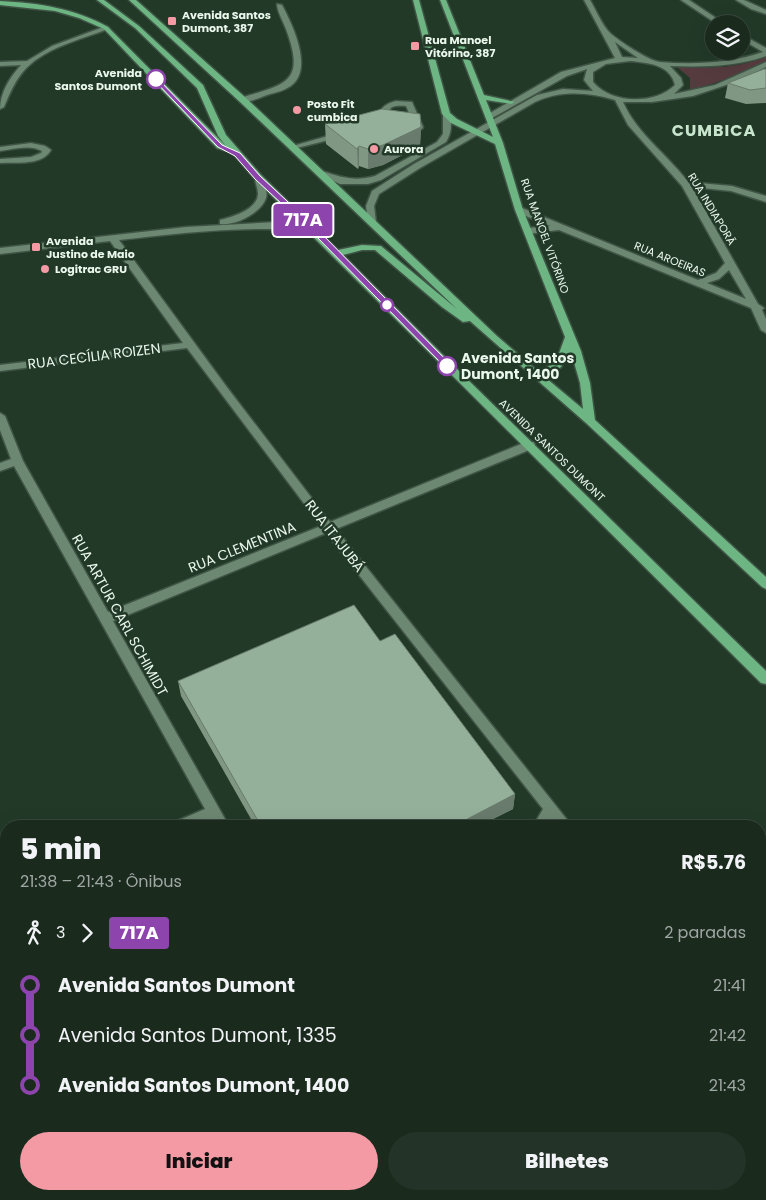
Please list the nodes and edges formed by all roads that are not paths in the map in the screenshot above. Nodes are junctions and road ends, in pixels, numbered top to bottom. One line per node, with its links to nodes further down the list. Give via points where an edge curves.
1 (100, 0): 46 (main road, AVENIDA SANTOS DUMONT, via 137,26 200,87 215,124)
2 (132, 0): 31 (main road)
3 (416, 0): 36 (main road)
4 (442, 0): 28 (main road, RUA MANOEL VITÓRINO)
5 (587, 0): 15 (street)
6 (684, 0): 13 (street)
7 (739, 0): 11 (street)
8 (756, 0): 11 (street)
9 (0, 4): 14 (main road, via 61,10)
10 (279, 5): 31 (street, via 289,26 298,74 283,87)
11 (747, 5): 12 (street)
12 (766, 12)
13 (708, 15)
14 (106, 28): 20 (street); 46 (main road, via 220,146)
15 (607, 34): 18 (street); 19 (street)
16 (750, 42): 17 (street)
17 (766, 53): 23 (street, via 753,59 723,64)
18 (620, 60): 19 (street); 21 (street)
19 (648, 62): 23 (street)
20 (27, 63): 22 (street); 34 (street)
21 (602, 63): 27 (street, via 587,77 596,89); 33 (street, via 575,70)
22 (0, 64)
23 (657, 64): 30 (street, via 672,71 679,85 675,91)
24 (766, 64): 25 (street)
25 (746, 75): 26 (street); 30 (street, via 705,92)
26 (759, 76)
27 (609, 95): 29 (street); 38 (street, via 572,91 547,94 516,108)
28 (480, 97): 33 (main road); 37 (main road, RUA MANOEL VITÓRINO)
29 (618, 98): 32 (street); 35 (street, RUA INDIAPORÃ)
30 (661, 98): 32 (street)
31 (243, 100): 44 (main road)
32 (644, 100): 35 (street)
33 (511, 102): 37 (street)
34 (0, 107)
35 (623, 112): 50 (street, RUA INDIAPORÃ, via 636,131)
36 (446, 114): 42 (main road); 48 (street, via 446,139 378,178 350,182)
37 (488, 116): 38 (main road, RUA MANOEL VITÓRINO)
38 (492, 125): 42 (street); 43 (main road, RUA MANOEL VITÓRINO)
39 (369, 127): 40 (street, via 381,123 387,106 396,103 409,104)
40 (419, 127)
41 (352, 132): 44 (street)
42 (478, 132): 43 (main road); 53 (street, via 375,193 370,206)
43 (499, 143): 52 (main road, RUA MANOEL VITÓRINO)
44 (293, 147): 48 (main road)
45 (0, 149): 47 (street, via 42,146 47,150 44,156 32,159)
46 (237, 154): 49 (main road, AVENIDA SANTOS DUMONT)
47 (0, 161)
48 (322, 174): 53 (main road)
49 (258, 177): 54 (main road, AVENIDA SANTOS DUMONT); 56 (street, via 262,197 251,210 229,221)
50 (685, 184): 51 (street, via 732,189); 61 (street, RUA INDIAPORÃ)
51 (766, 199)
52 (520, 210): 55 (street, RUA AROEIRAS); 57 (main road, RUA MANOEL VITÓRINO)
53 (372, 222): 66 (main road)
54 (311, 228): 56 (street, via 277,224); 60 (main road, AVENIDA SANTOS DUMONT)
55 (564, 228): 57 (street, RUA AROEIRAS); 62 (street, RUA AROEIRAS)
56 (186, 230): 58 (street)
57 (528, 231): 65 (main road, RUA MANOEL VITÓRINO)
58 (113, 239): 59 (street); 67 (street, RUA ITAJUBÁ)
59 (0, 251)
60 (336, 254): 66 (main road, via 370,246 378,248 445,305); 72 (main road, AVENIDA SANTOS DUMONT)
61 (729, 263): 62 (street, via 717,278); 63 (street, RUA INDIAPORÃ)
62 (696, 283): 63 (street, RUA AROEIRAS)
63 (761, 309): 64 (street, RUA INDIAPORÃ)
64 (766, 330)
65 (570, 337): 69 (main road, via 562,363); 71 (main road, RUA MANOEL VITÓRINO, via 581,365)
66 (493, 338): 69 (main road)
67 (189, 345): 68 (street, RUA CECÍLIA ROIZEN); 75 (street, RUA ITAJUBÁ)
68 (0, 368)
69 (541, 377): 71 (main road)
70 (0, 416): 73 (street, RUA ARTUR CARL SCHIMIDT)
71 (590, 421): 76 (main road)
72 (530, 445): 75 (street, RUA CLEMENTINA); 78 (main road, AVENIDA SANTOS DUMONT)
73 (17, 461): 74 (street); 77 (street, RUA ARTUR CARL SCHIMIDT)
74 (0, 467)
75 (328, 528): 77 (street, RUA CLEMENTINA); 79 (street, RUA ITAJUBÁ)
76 (766, 584)
77 (105, 619): 80 (street, RUA ARTUR CARL SCHIMIDT)
78 (766, 680)
79 (551, 809): 83 (street); 84 (street, RUA ITAJUBÁ)
80 (214, 811): 81 (street); 82 (street, RUA ARTUR CARL SCHIMIDT)
81 (195, 820)
82 (219, 820)
83 (544, 820)
84 (560, 820)

